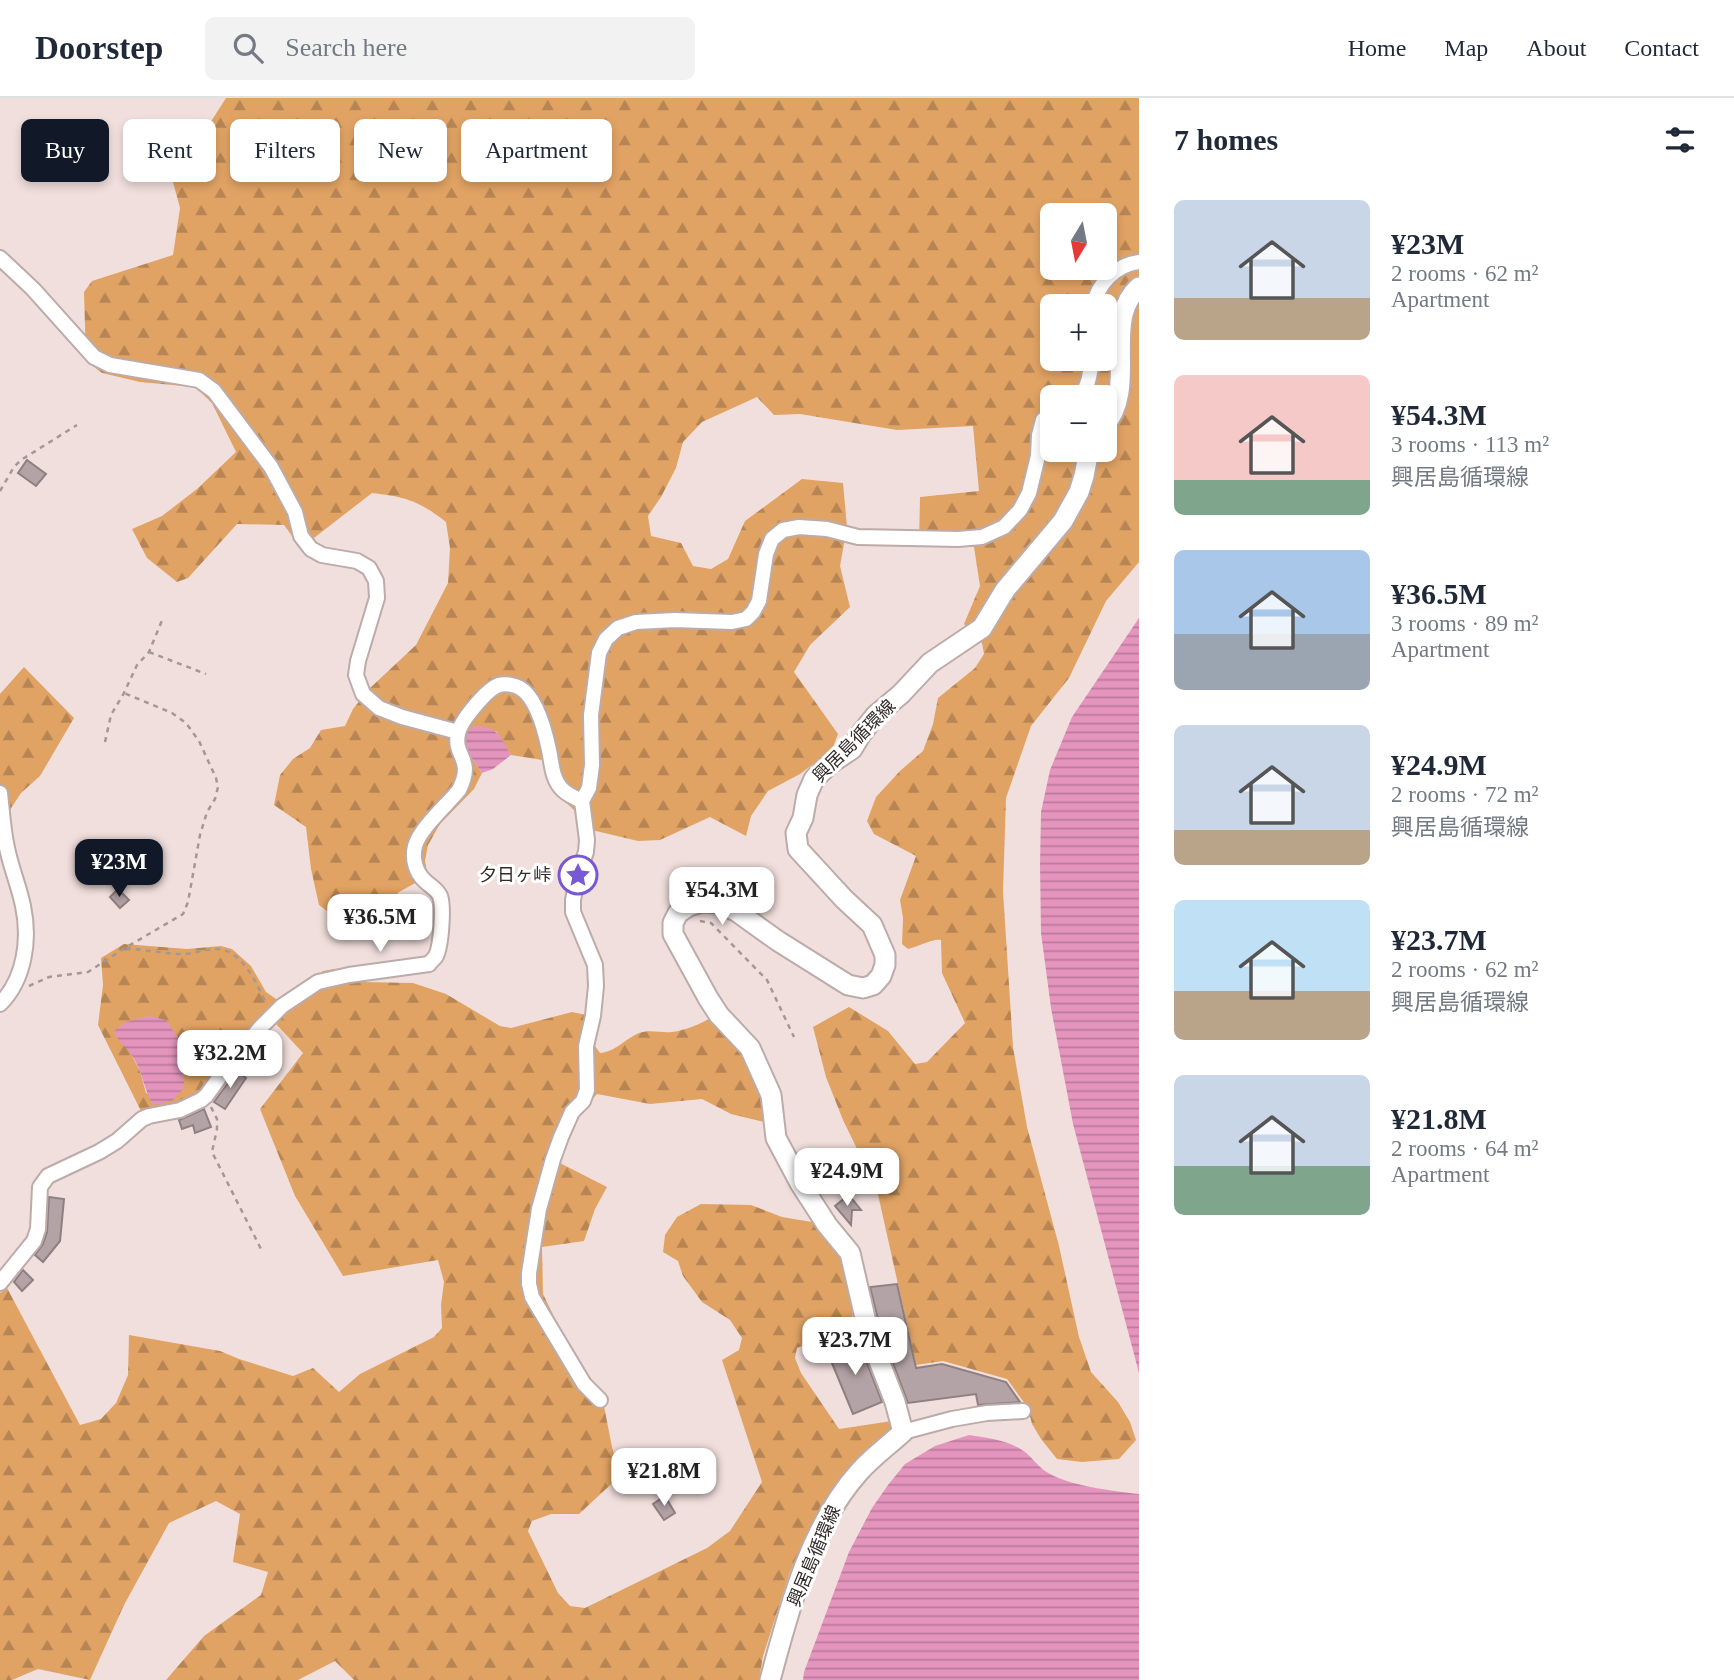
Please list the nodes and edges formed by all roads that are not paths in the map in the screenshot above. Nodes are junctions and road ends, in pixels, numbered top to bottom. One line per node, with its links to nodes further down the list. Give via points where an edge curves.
1 (0, 258): 8 (street, via 94,357 119,367 199,380 214,391 271,467 312,549 357,561 369,568 376,581 377,598 356,675 363,694 379,708)
2 (1139, 262): 4 (street, via 1122,266)
3 (1139, 288): 5 (main road, via 1125,304 1121,319 1123,364)
4 (1097, 294)
5 (1117, 407)
6 (1040, 432): 10 (street, via 1030,493 1004,527 982,537 958,540 858,537 799,527 783,530 772,539 759,601 746,619 636,622 618,628 599,653 591,715 592,765)
7 (1087, 462): 15 (main road, 興居島循環線, via 1079,492 1063,521 1005,590 982,628 930,663 876,715 852,749 814,779 807,795 796,833 797,849 872,925 885,955 881,976 873,985 848,985 719,903 689,906 673,923 673,934 708,998 750,1048 771,1095 776,1138 800,1183 850,1253 869,1335)
8 (458, 732): 10 (street, via 487,693 498,685 518,686 536,708 560,788); 12 (street, via 466,775 459,790 419,836 415,848 417,873 441,898 436,957 429,964 318,982 272,1016 206,1096 180,1111 142,1119 99,1152 48,1176 40,1187 34,1241)
9 (0, 793): 11 (street, via 7,849 23,908 25,942 22,967)
10 (582, 801): 13 (street, via 587,840 573,912 595,965 593,1016 586,1046 587,1090 572,1111 553,1159 539,1209 528,1284 584,1384)
11 (5, 999)
12 (0, 1283)
13 (600, 1400)
14 (1023, 1411): 15 (street, via 952,1419)
15 (903, 1432): 16 (main road, 興居島循環線, via 860,1471 826,1521 796,1590)
16 (771, 1680)

